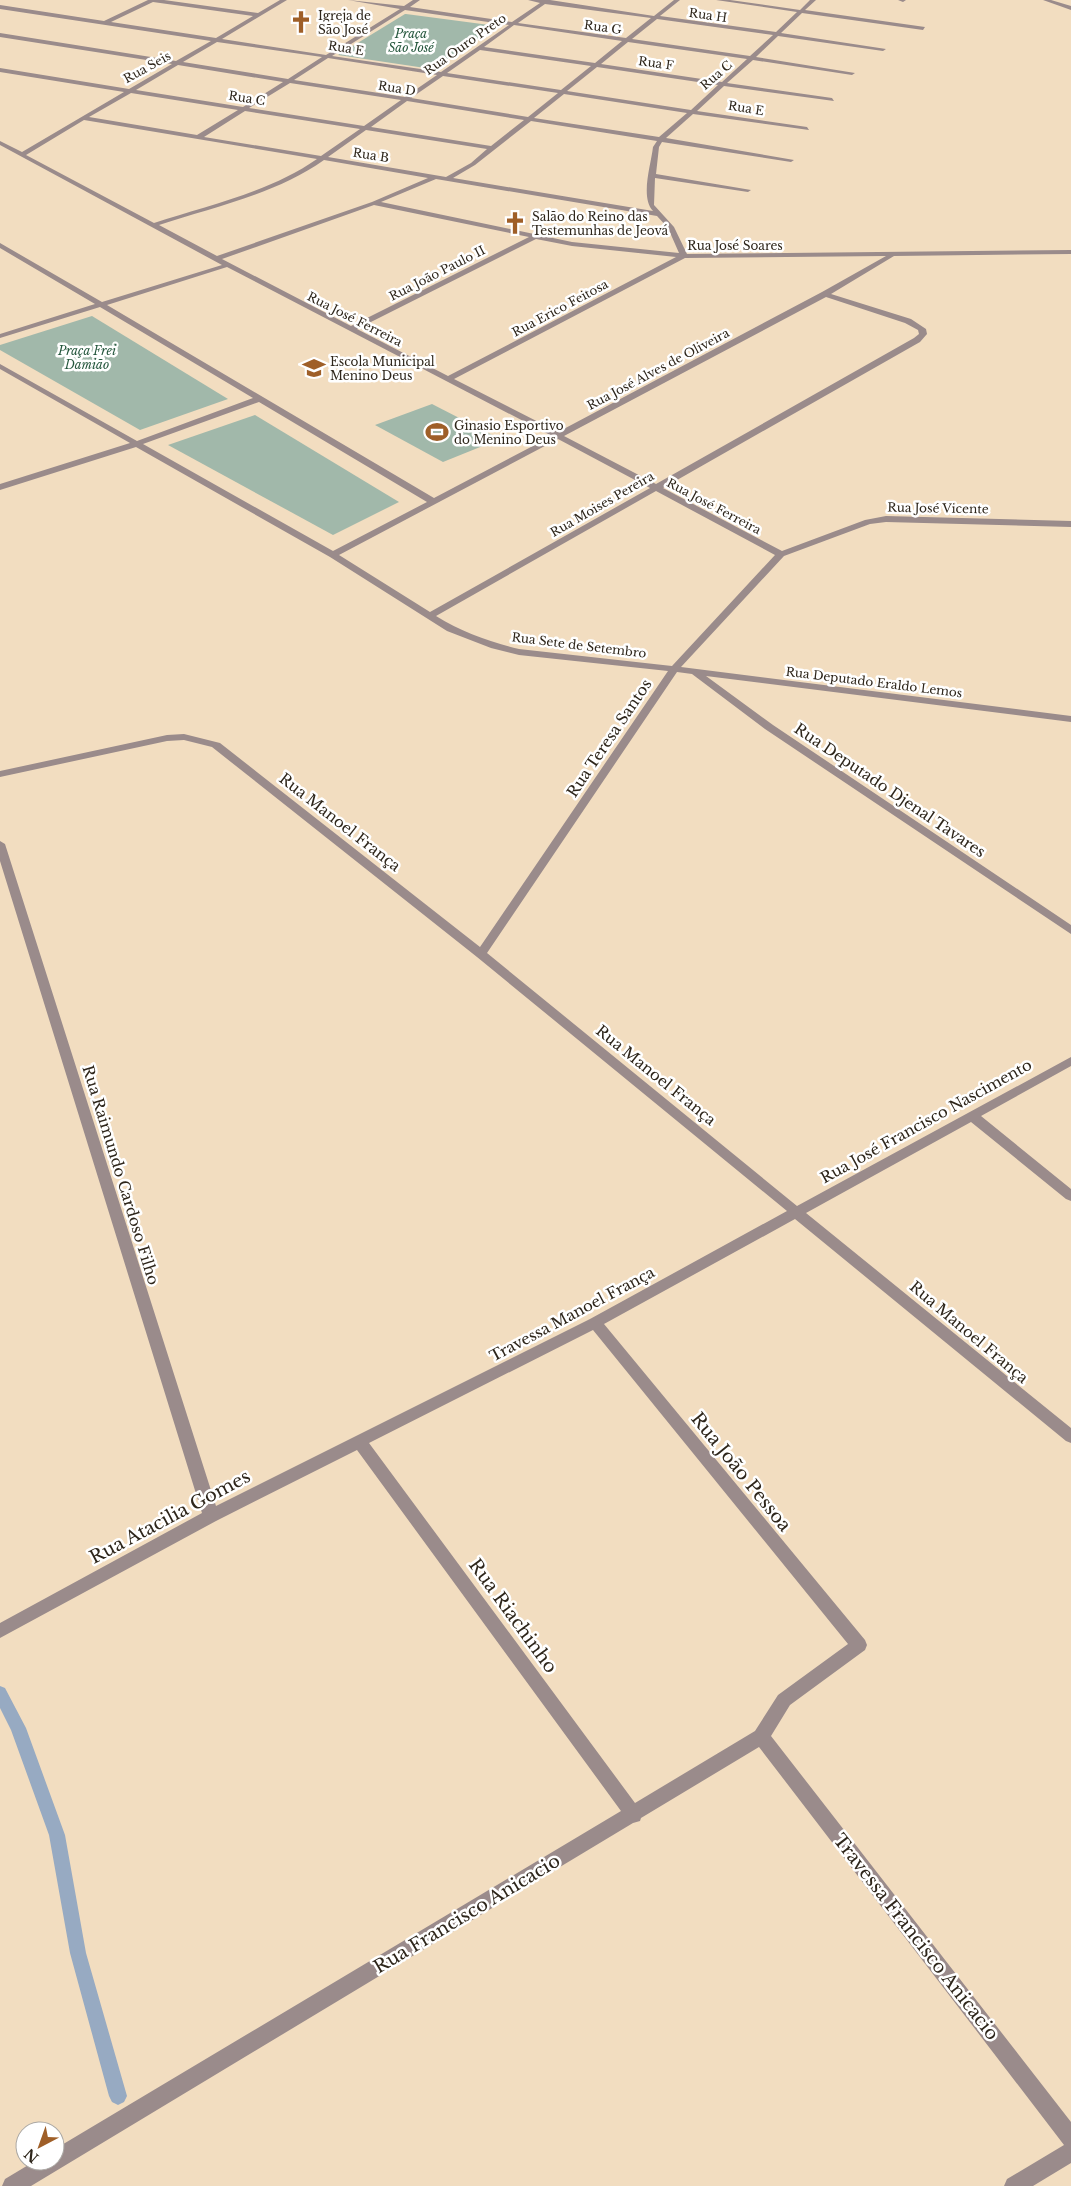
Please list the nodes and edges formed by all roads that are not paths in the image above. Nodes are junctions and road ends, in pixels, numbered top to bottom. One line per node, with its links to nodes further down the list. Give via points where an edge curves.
1 (152, 0): 15 (street); 17 (street)
2 (284, 0): 15 (street, Rua Seis)
3 (351, 0): 12 (street, Rua G)
4 (417, 0): 12 (street)
5 (531, 0): 10 (street, Rua H)
6 (677, 0): 16 (street)
7 (719, 0): 14 (street)
8 (813, 0): 14 (street, Rua C)
9 (1046, 0): 13 (street)
10 (545, 1): 16 (street, Rua H); 18 (street, Rua Ouro Preto)
11 (0, 7): 17 (street, Rua E)
12 (404, 8): 18 (street, Rua G); 26 (street)
13 (1071, 8)
14 (801, 11): 19 (street); 20 (street, Rua C)
15 (258, 15): 22 (street, Rua Seis)
16 (656, 17): 20 (street, Rua H); 23 (street)
17 (105, 23): 22 (street, Rua E)
18 (513, 24): 23 (street, Rua G); 24 (street, Rua Ouro Preto)
19 (923, 28)
20 (777, 34): 25 (street, Rua H); 27 (street, Rua C)
21 (0, 35): 28 (street, Rua D)
22 (217, 40): 26 (street, Rua E); 28 (street, Rua Seis)
23 (626, 40): 27 (street, Rua G); 29 (street)
24 (478, 48): 29 (street, Rua F); 32 (street, Rua Ouro Preto)
25 (883, 49)
26 (328, 56): 32 (street, Rua E); 33 (street)
27 (752, 58): 31 (street, Rua G); 34 (street, Rua C)
28 (175, 64): 33 (street, Rua D); 35 (street, Rua Seis)
29 (594, 65): 34 (street, Rua F); 36 (street)
30 (0, 70): 35 (street, Rua C)
31 (852, 73)
32 (442, 74): 36 (street, Rua E); 37 (street, Rua Ouro Preto)
33 (288, 82): 37 (street, Rua D); 39 (street)
34 (723, 84): 38 (street, Rua F); 40 (street, Rua C)
35 (128, 90): 39 (street, Rua C); 41 (street, Rua Seis)
36 (562, 91): 40 (street, Rua E); 42 (street)
37 (406, 100): 42 (street, Rua D); 43 (street, Rua Ouro Preto)
38 (832, 100)
39 (245, 109): 43 (street, Rua C); 45 (street)
40 (692, 110): 44 (street, Rua E); 46 (street, Rua C)
41 (82, 118): 45 (street, Rua B); 49 (street, Rua Seis)
42 (527, 120): 46 (street, Rua D); 48 (street)
43 (367, 129): 48 (street, Rua C); 50 (street, Rua Ouro Preto)
44 (807, 129)
45 (199, 137): 50 (street, Rua B)
46 (660, 140): 51 (street, Rua D); 52 (street, via 656,147)
47 (0, 143): 49 (street, Rua José Ferreira)
48 (490, 148): 54 (street, via 466,170)
49 (21, 155): 58 (street, Rua José Ferreira)
50 (324, 159): 53 (street, Rua B); 58 (street, Rua Ouro Preto, via 274,185)
51 (790, 160)
52 (654, 176): 55 (street); 57 (street, via 650,196)
53 (435, 177): 54 (street, Rua B); 56 (street)
54 (447, 179): 57 (street, Rua B)
55 (748, 190)
56 (374, 203): 59 (street, Rua José Soares); 64 (street)
57 (657, 214): 63 (street, via 671,226)
58 (154, 225): 64 (street, Rua José Ferreira)
59 (534, 237): 63 (street, Rua José Soares); 68 (street, Rua João Paulo II)
60 (0, 245): 67 (street)
61 (1071, 252): 62 (street, Rua José Soares)
62 (893, 255): 63 (street, Rua José Soares); 66 (street, Rua José Alves de Oliveira)
63 (684, 256): 71 (street, Rua Erico Feitosa)
64 (216, 259): 65 (street, Rua José Ferreira)
65 (228, 265): 67 (street); 68 (street, Rua José Ferreira)
66 (825, 294): 73 (street, Rua José Alves de Oliveira); 76 (street, Rua Moises Pereira, via 918,325 923,334)
67 (101, 304): 69 (street); 72 (street)
68 (350, 329): 71 (street, Rua José Ferreira)
69 (0, 336)
70 (0, 366): 74 (street)
71 (447, 379): 73 (street, Rua José Ferreira)
72 (259, 399): 74 (street); 77 (street)
73 (557, 435): 76 (street, Rua José Ferreira); 77 (street, Rua José Alves de Oliveira)
74 (136, 444): 75 (street); 79 (street)
75 (0, 487)
76 (657, 487): 80 (street, Rua José Ferreira); 81 (street, Rua Moises Pereira)
77 (434, 502): 79 (street)
78 (1071, 524): 80 (street, Rua José Vicente, via 886,519 868,522)
79 (334, 554): 81 (street)
80 (780, 554): 82 (street, Rua Teresa Santos)
81 (430, 616): 82 (street, Rua Sete de Setembro, via 470,638 519,652)
82 (674, 669): 83 (street, Rua Deputado Eraldo Lemos); 88 (street, Rua Teresa Santos)
83 (694, 672): 84 (street, Rua Deputado Eraldo Lemos); 87 (street, Rua Deputado Djenal Tavares, via 769,727)
84 (1071, 719)
85 (0, 774): 88 (street, Rua Manoel França, via 167,738 184,737 216,745)
86 (0, 844): 96 (street, Rua Raimundo Cardoso Filho)
87 (1071, 930)
88 (481, 954): 92 (street, Rua Manoel França)
89 (1071, 1061): 90 (street, Rua José Francisco Nascimento)
90 (971, 1115): 91 (street); 92 (street, Rua José Francisco Nascimento)
91 (1071, 1196)
92 (797, 1211): 93 (street, Travessa Manoel França); 94 (street, Rua Manoel França)
93 (595, 1323): 95 (street, Travessa Manoel França); 98 (street, Rua João Pessoa)
94 (1071, 1437)
95 (360, 1442): 96 (street, Rua Atacilia Gomes); 100 (street, Rua Riachinho)
96 (211, 1516): 97 (street, Rua Atacilia Gomes)
97 (2, 1630)
98 (858, 1645): 99 (street, Rua Francisco Anicacio, via 784,1700)
99 (761, 1737): 100 (street, Rua Francisco Anicacio); 101 (street, Travessa Francisco Anicacio)
100 (634, 1815): 103 (street, Rua Francisco Anicacio)
101 (1071, 2138)
102 (1071, 2152): 106 (street)
103 (65, 2154)
104 (37, 2171): 105 (street, Rua Francisco Anicacio)
105 (12, 2186)
106 (1014, 2186)

